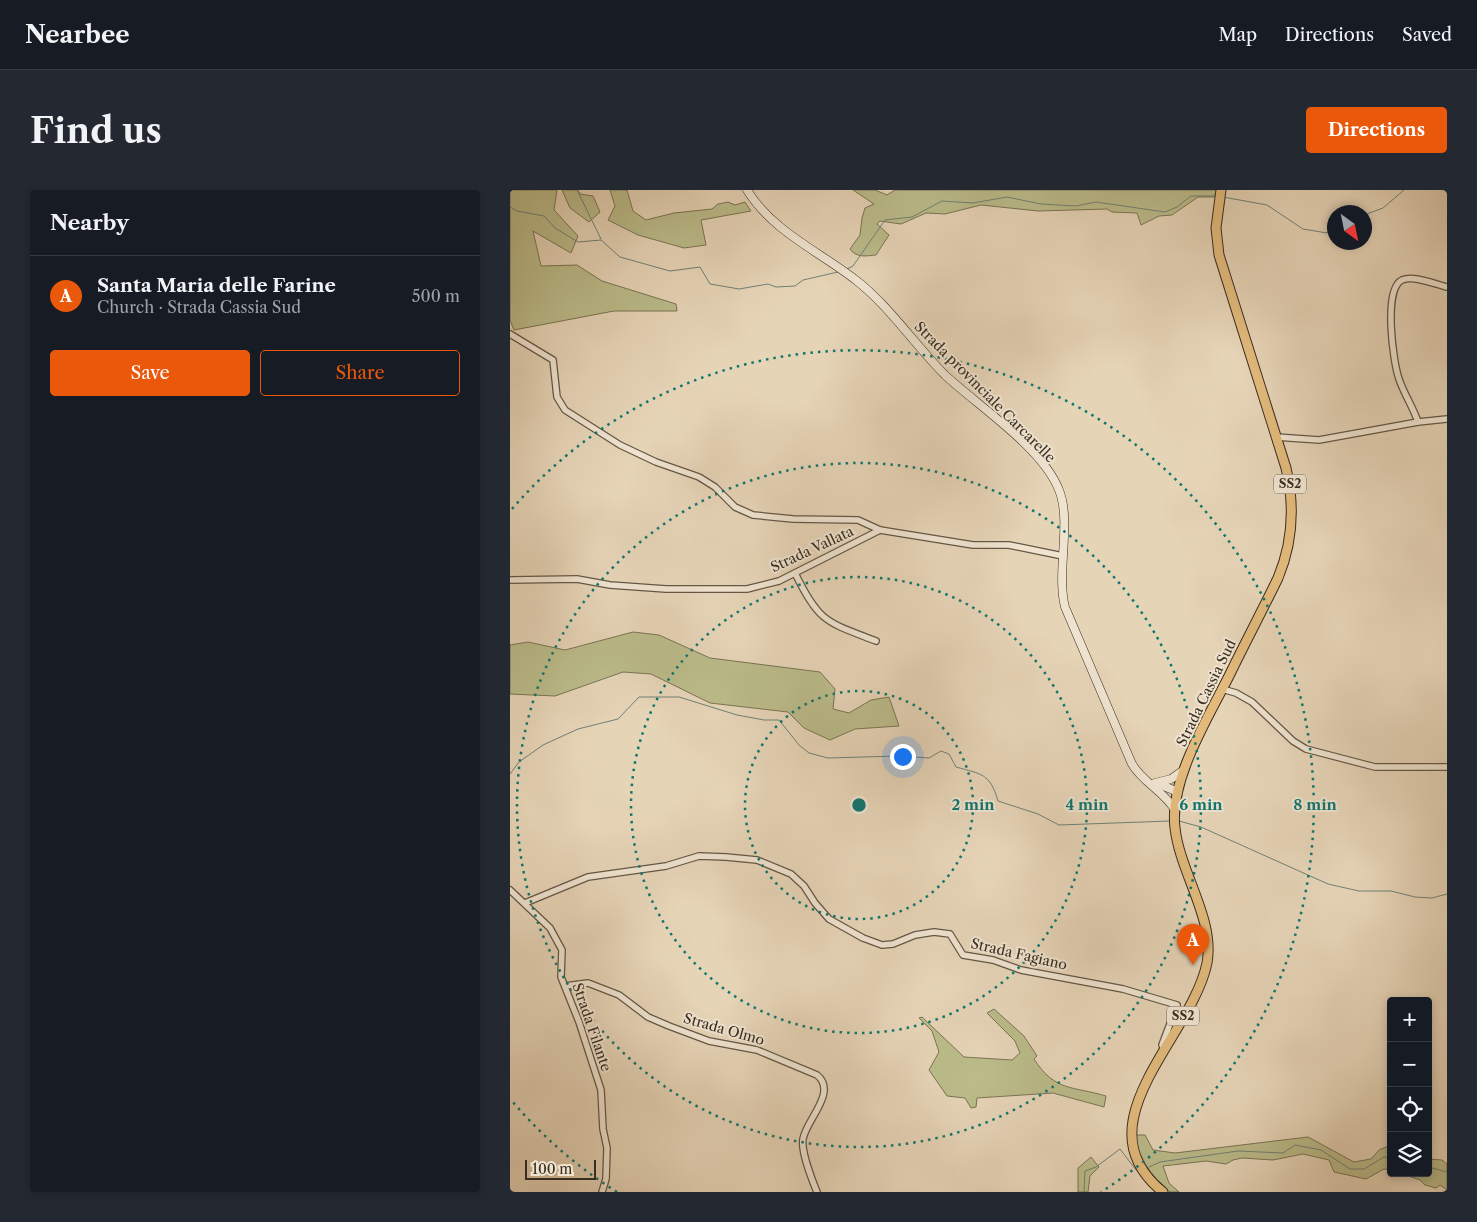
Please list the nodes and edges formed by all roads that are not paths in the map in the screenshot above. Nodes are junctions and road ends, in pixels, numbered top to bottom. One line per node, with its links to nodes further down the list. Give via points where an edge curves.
1 (747, 190): 9 (main road, Strada provinciale Carcarelle, via 771,221 871,293 945,374 1023,444 1050,474 1062,500)
2 (1222, 190): 7 (main road, Strada Cassia Sud / SS2, via 1216,228 1219,255)
3 (1447, 287): 6 (street, via 1410,278 1400,281 1394,289 1390,334 1398,379)
4 (510, 334): 8 (street, via 552,360 557,397 565,410 620,445 656,462 699,476 735,507 753,515 858,520)
5 (1447, 419): 6 (street)
6 (1418, 422): 7 (street, via 1319,440)
7 (1276, 437): 13 (main road, Strada Cassia Sud / SS2, via 1292,498 1290,544 1278,578)
8 (880, 530): 9 (street, via 973,545 1009,545); 10 (street, Strada Vallata)
9 (1063, 556): 16 (main road, Strada provinciale Carcarelle, via 1065,607 1132,764 1146,781)
10 (795, 573): 11 (street, Strada Vallata, via 747,589 729,590 610,585 577,579); 12 (street, via 818,614)
11 (510, 580)
12 (876, 641)
13 (1222, 689): 14 (main road, Strada Cassia Sud / SS2); 15 (street, via 1252,702 1293,741 1306,749 1375,767)
14 (1186, 766): 16 (main road, via 1171,780); 17 (main road, Strada Cassia Sud / SS2)
15 (1447, 767)
16 (1156, 786): 17 (main road); 18 (main road)
17 (1178, 792): 18 (main road, Strada Cassia Sud / SS2)
18 (1175, 818): 22 (main road, Strada Cassia Sud / SS2, via 1183,867 1204,921 1208,954 1201,981)
19 (510, 890): 20 (street, Strada Filante)
20 (525, 903): 21 (street, Strada Filante, via 556,938 562,950 561,977); 22 (street, Strada Fagiano, via 588,878 666,866 699,856 757,860 791,874 829,919 882,945 934,932 950,934 963,955 993,960 1021,970 1123,989 1177,1005 1162,1046)
21 (565, 986): 23 (street, Strada Filante, via 601,1090 607,1148 606,1179); 24 (street, Strada Olmo, via 588,982 619,995 648,1017 669,1026 709,1040 757,1050 822,1079 825,1086 818,1110 803,1140)
22 (1165, 1050): 25 (main road, Strada Cassia Sud / SS2, via 1139,1098 1131,1135 1138,1163)
23 (602, 1192)
24 (817, 1192)
25 (1163, 1192)

